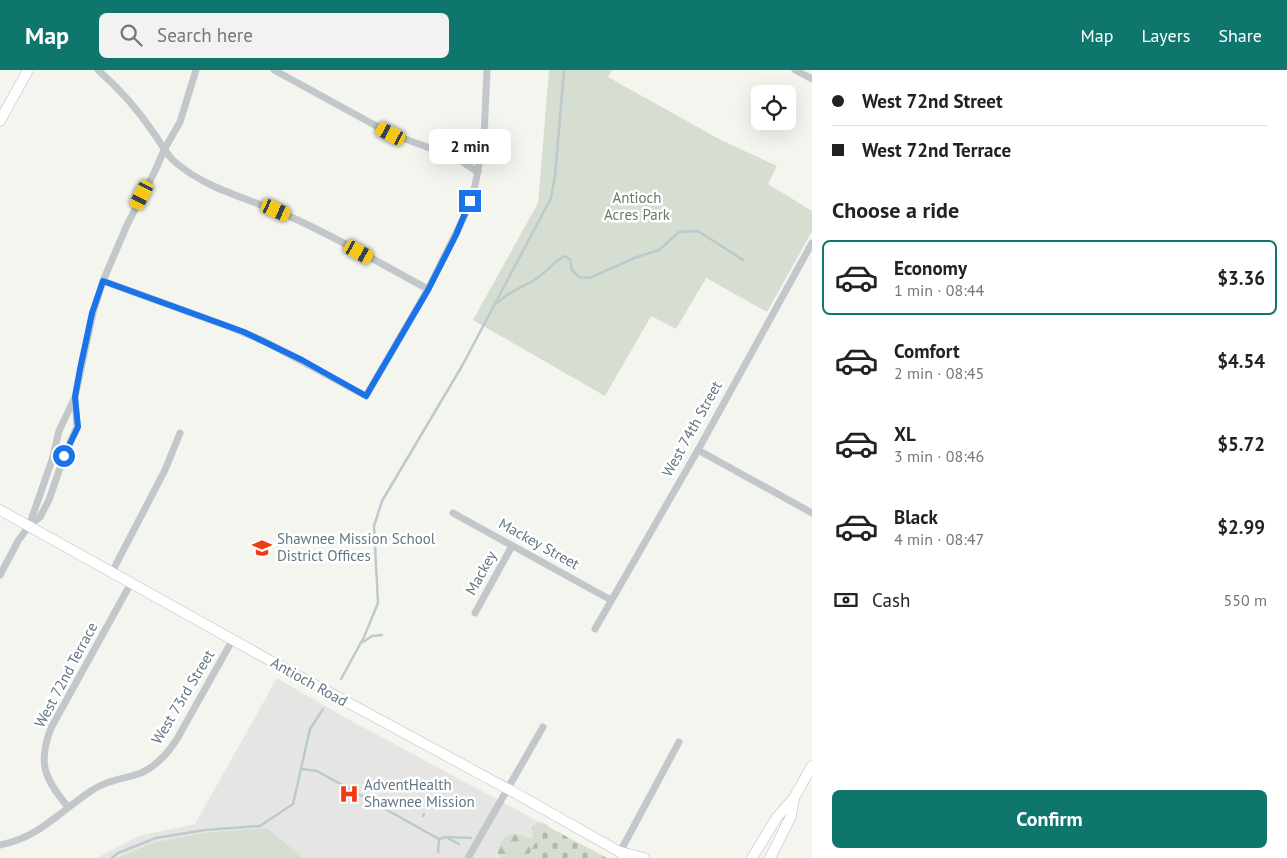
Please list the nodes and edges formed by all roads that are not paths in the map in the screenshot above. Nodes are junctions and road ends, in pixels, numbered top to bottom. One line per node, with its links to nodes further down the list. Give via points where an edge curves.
1 (28, 70): 8 (main road)
2 (98, 70): 9 (street, via 133,106)
3 (196, 70): 9 (street, via 180,122)
4 (274, 70): 11 (street, via 391,134)
5 (487, 70): 10 (street)
6 (795, 70): 7 (street)
7 (812, 79)
8 (0, 121)
9 (164, 150): 14 (street); 15 (street, via 175,162 215,188 310,225)
10 (481, 154): 11 (street); 12 (street)
11 (455, 158): 12 (street)
12 (478, 172): 15 (street, via 465,215)
13 (812, 242): 18 (street, West 74th Street)
14 (103, 281): 15 (street, via 244,332 366,396); 16 (street, via 92,313)
15 (428, 290)
16 (75, 397): 22 (street, via 60,431); 22 (street, via 78,427 40,517)
17 (180, 433): 24 (street, via 153,494)
18 (698, 450): 21 (street); 27 (street, West 74th Street)
19 (0, 510): 22 (main road, Antioch Road)
20 (453, 513): 23 (street, Mackey Street)
21 (812, 513)
22 (29, 526): 24 (main road, Antioch Road); 25 (street)
23 (512, 546): 27 (street, Mackey Street); 28 (street, Mackey)
24 (112, 572): 26 (main road, Antioch Road)
25 (0, 575)
26 (131, 583): 30 (main road, Antioch Road); 36 (street, West 72nd Terrace, via 45,744 46,774)
27 (611, 600): 29 (street, West 74th Street)
28 (475, 613)
29 (595, 629)
30 (233, 639): 34 (main road, Antioch Road); 36 (street, West 73rd Street, via 168,753 141,773 109,781)
31 (543, 727): 34 (street)
32 (679, 742): 38 (street)
33 (812, 766): 35 (main road)
34 (508, 788): 38 (main road, Antioch Road); 39 (street)
35 (794, 798): 41 (main road, via 777,817); 42 (main road, via 792,816)
36 (68, 807): 37 (street, West 73rd Street, via 44,828)
37 (0, 845)
38 (624, 855): 40 (main road, Antioch Road)
39 (468, 858)
40 (644, 858)
41 (752, 858)
42 (770, 858)

